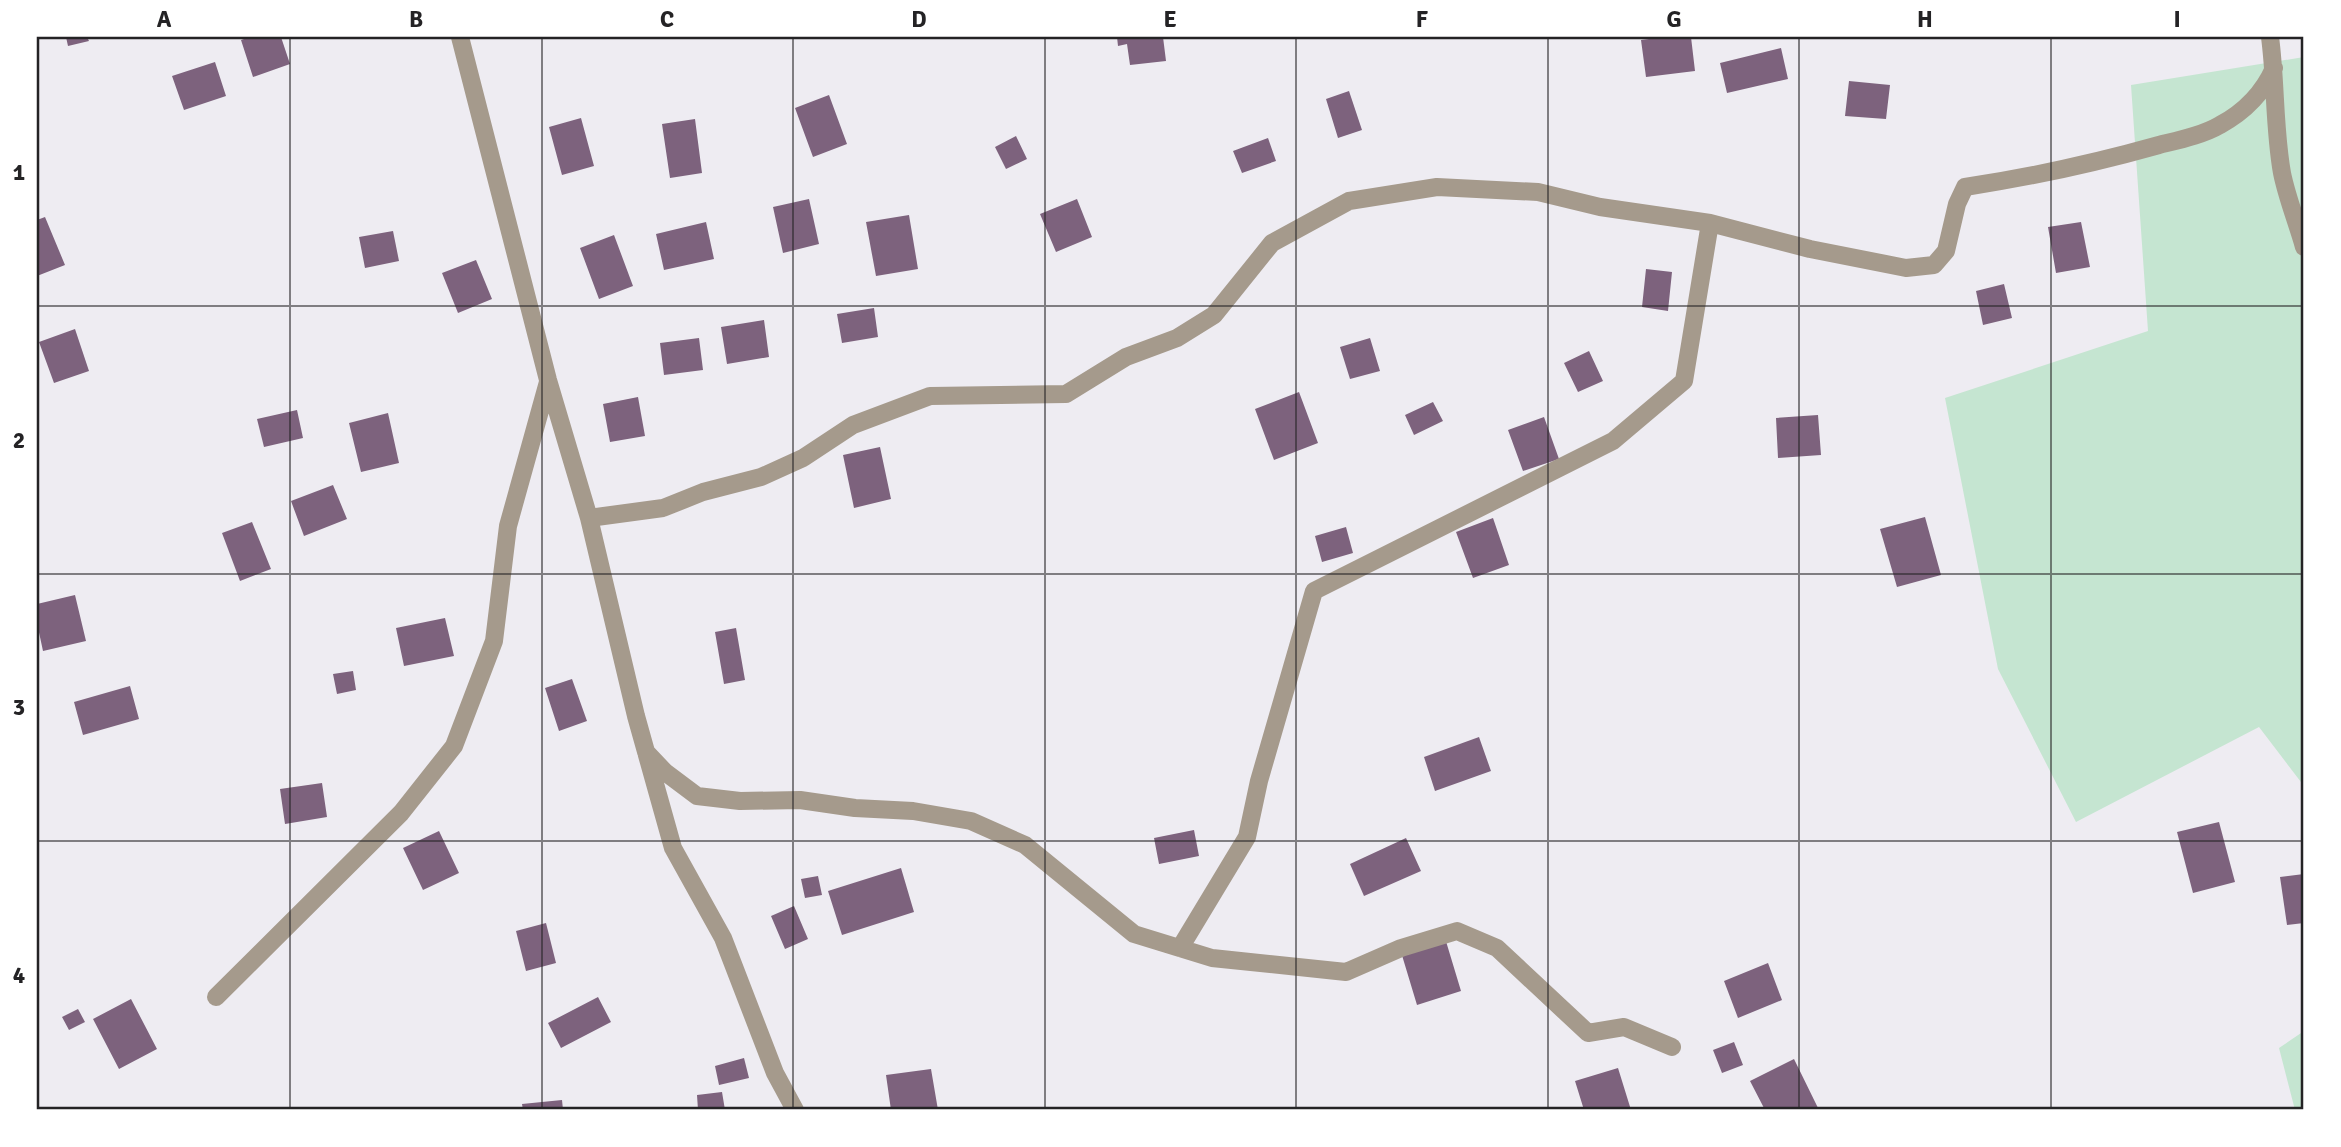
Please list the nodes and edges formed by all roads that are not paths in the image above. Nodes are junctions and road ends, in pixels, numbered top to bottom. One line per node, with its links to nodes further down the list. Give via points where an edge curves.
1 (460, 37): 6 (street)
2 (2270, 37): 3 (street)
3 (2274, 68): 4 (street, via 2253,101 2219,126 2099,162 1965,187 1956,204 1946,251 1934,265 1906,268); 5 (street, via 2282,174)
4 (1710, 223): 7 (street, via 1600,207 1538,192 1437,187 1349,201 1272,243 1214,315 1177,338 1126,356 1066,394 930,396 853,425 803,458 761,477 663,508); 9 (street, via 1684,381 1613,441 1314,591 1247,837)
5 (2304, 247)
6 (548, 380): 7 (street); 10 (street, via 508,526 494,641 454,746 401,813)
7 (589, 518): 8 (street)
8 (646, 752): 9 (street, via 697,796 740,802 800,800 971,821 1025,845 1133,934); 12 (street, via 673,848 723,938 775,1073)
9 (1180, 948): 11 (street, via 1212,958 1346,972 1457,931 1497,948 1588,1033 1624,1027)
10 (216, 997)
11 (1672, 1046)
12 (795, 1110)

